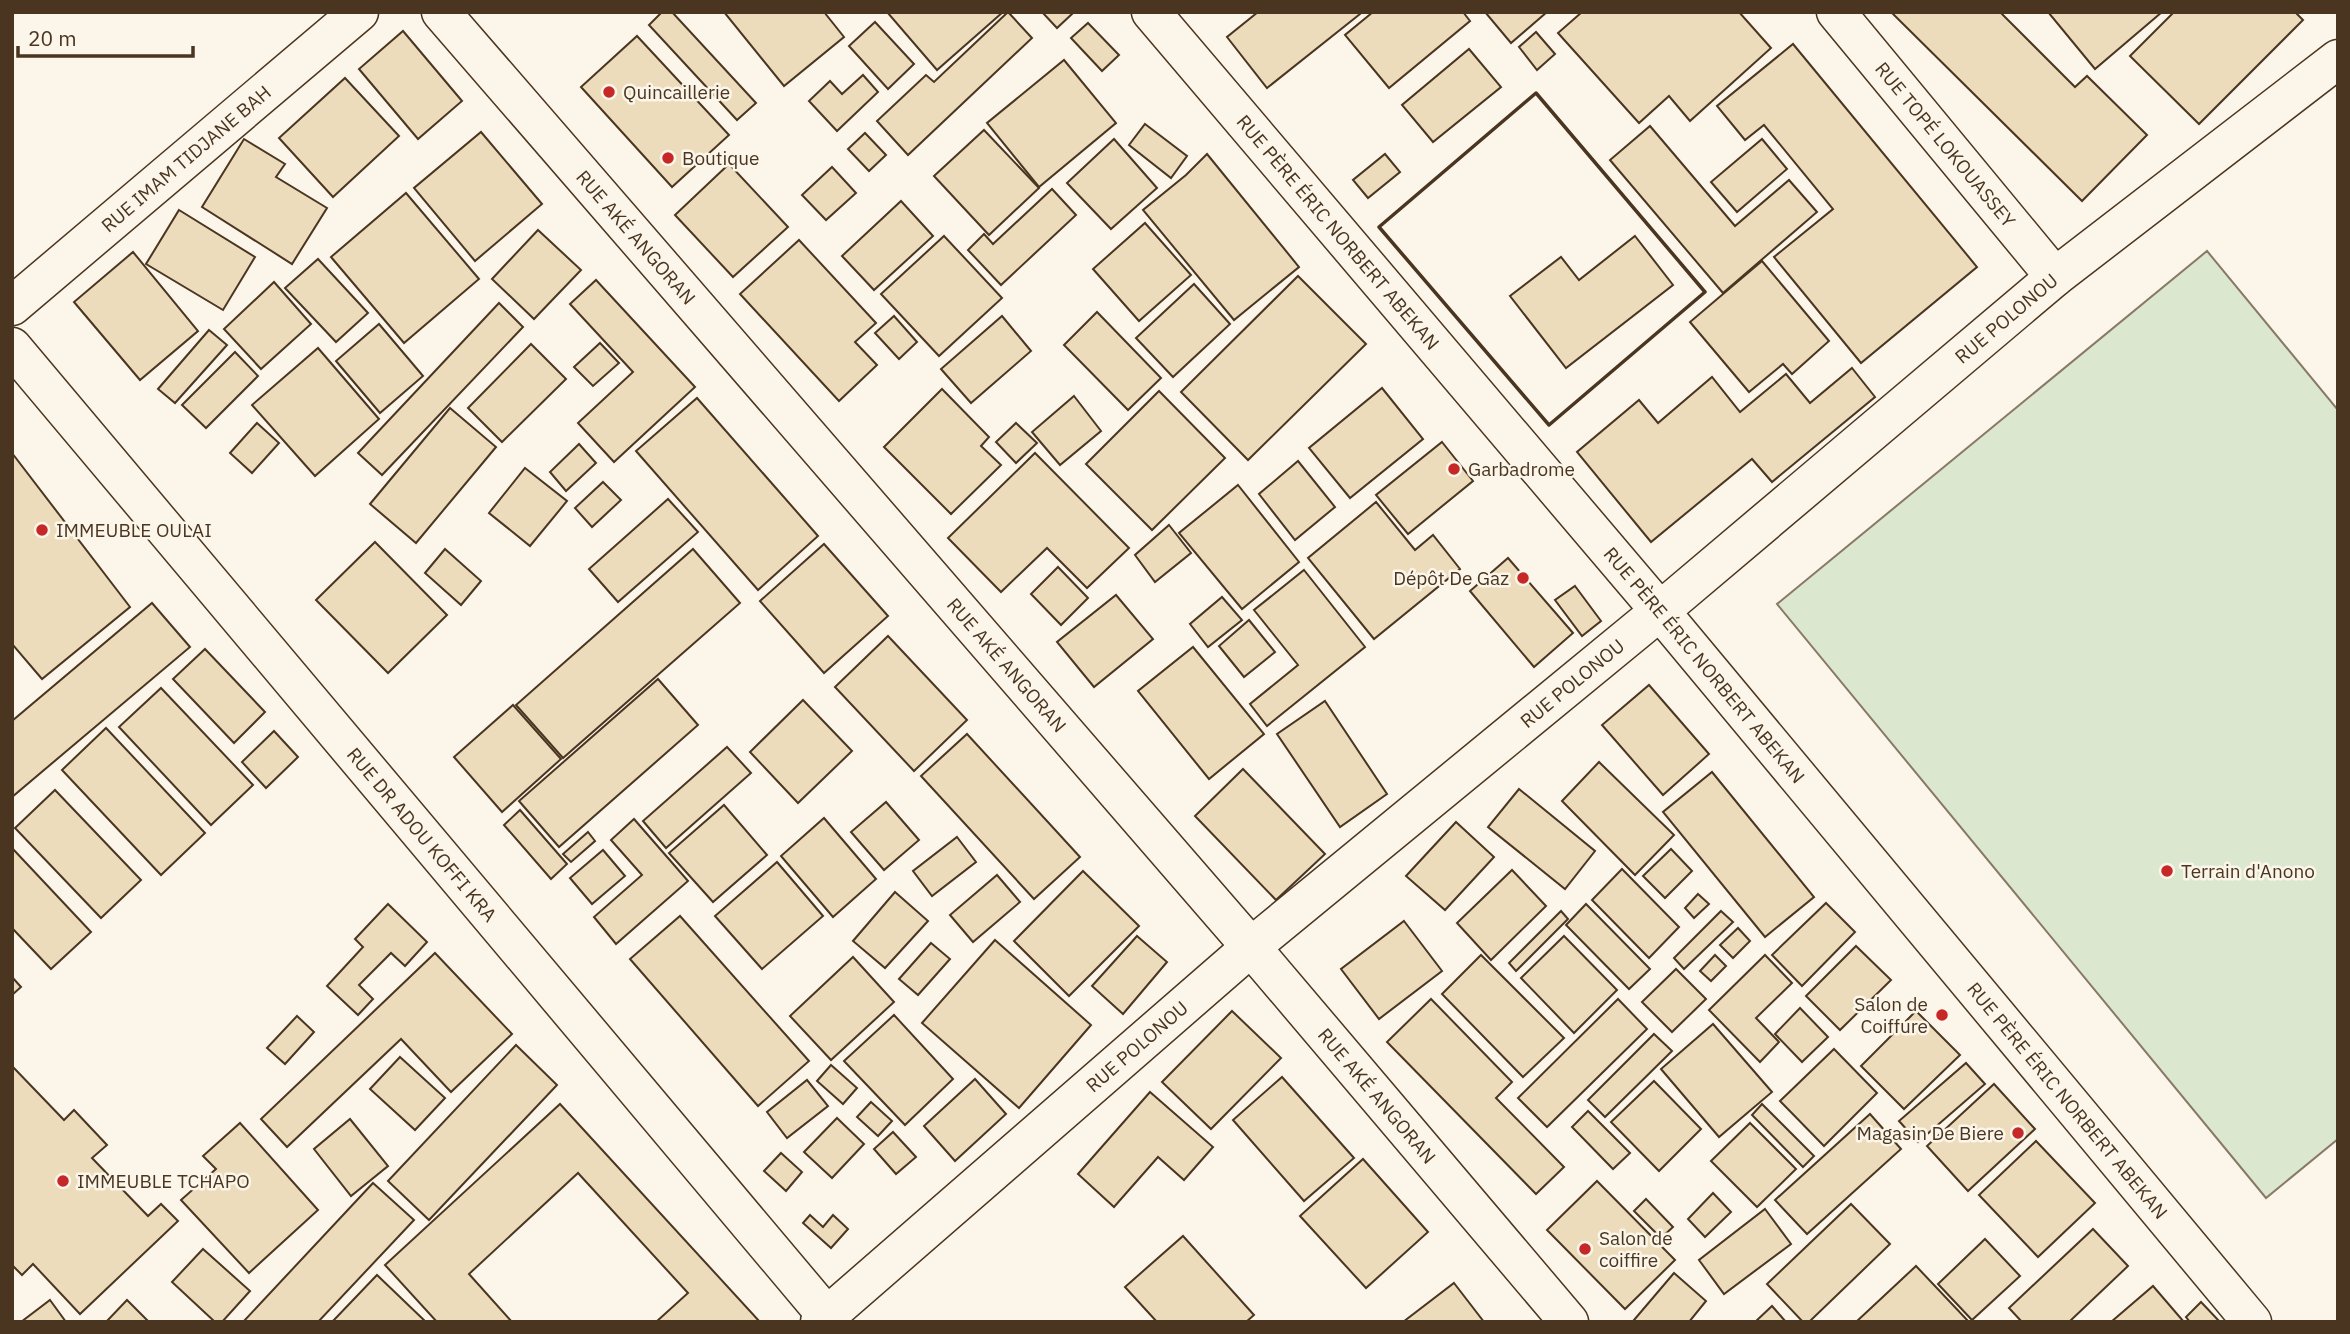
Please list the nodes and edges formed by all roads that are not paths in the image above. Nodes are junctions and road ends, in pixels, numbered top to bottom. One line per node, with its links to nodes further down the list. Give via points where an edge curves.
1 (359, 12): 7 (street, RUE IMAM TIDJANE BAH)
2 (441, 12): 10 (street, RUE AKÉ ANGORAN)
3 (1151, 12): 9 (street, RUE PÈRE ÉRIC NORBERT ABEKAN)
4 (1836, 12): 6 (street, RUE TOPÉ LOKOUASSEY)
5 (2338, 59): 6 (street, RUE POLONOU)
6 (2055, 277): 9 (street, RUE POLONOU)
7 (12, 306)
8 (12, 347): 11 (street, RUE DR ADOU KOFFI KRA)
9 (1660, 611): 10 (street, RUE POLONOU); 13 (street, RUE PÈRE ÉRIC NORBERT ABEKAN)
10 (1251, 947): 11 (street, RUE POLONOU); 12 (street, RUE AKÉ ANGORAN)
11 (826, 1320)
12 (1569, 1322)
13 (2252, 1322)

